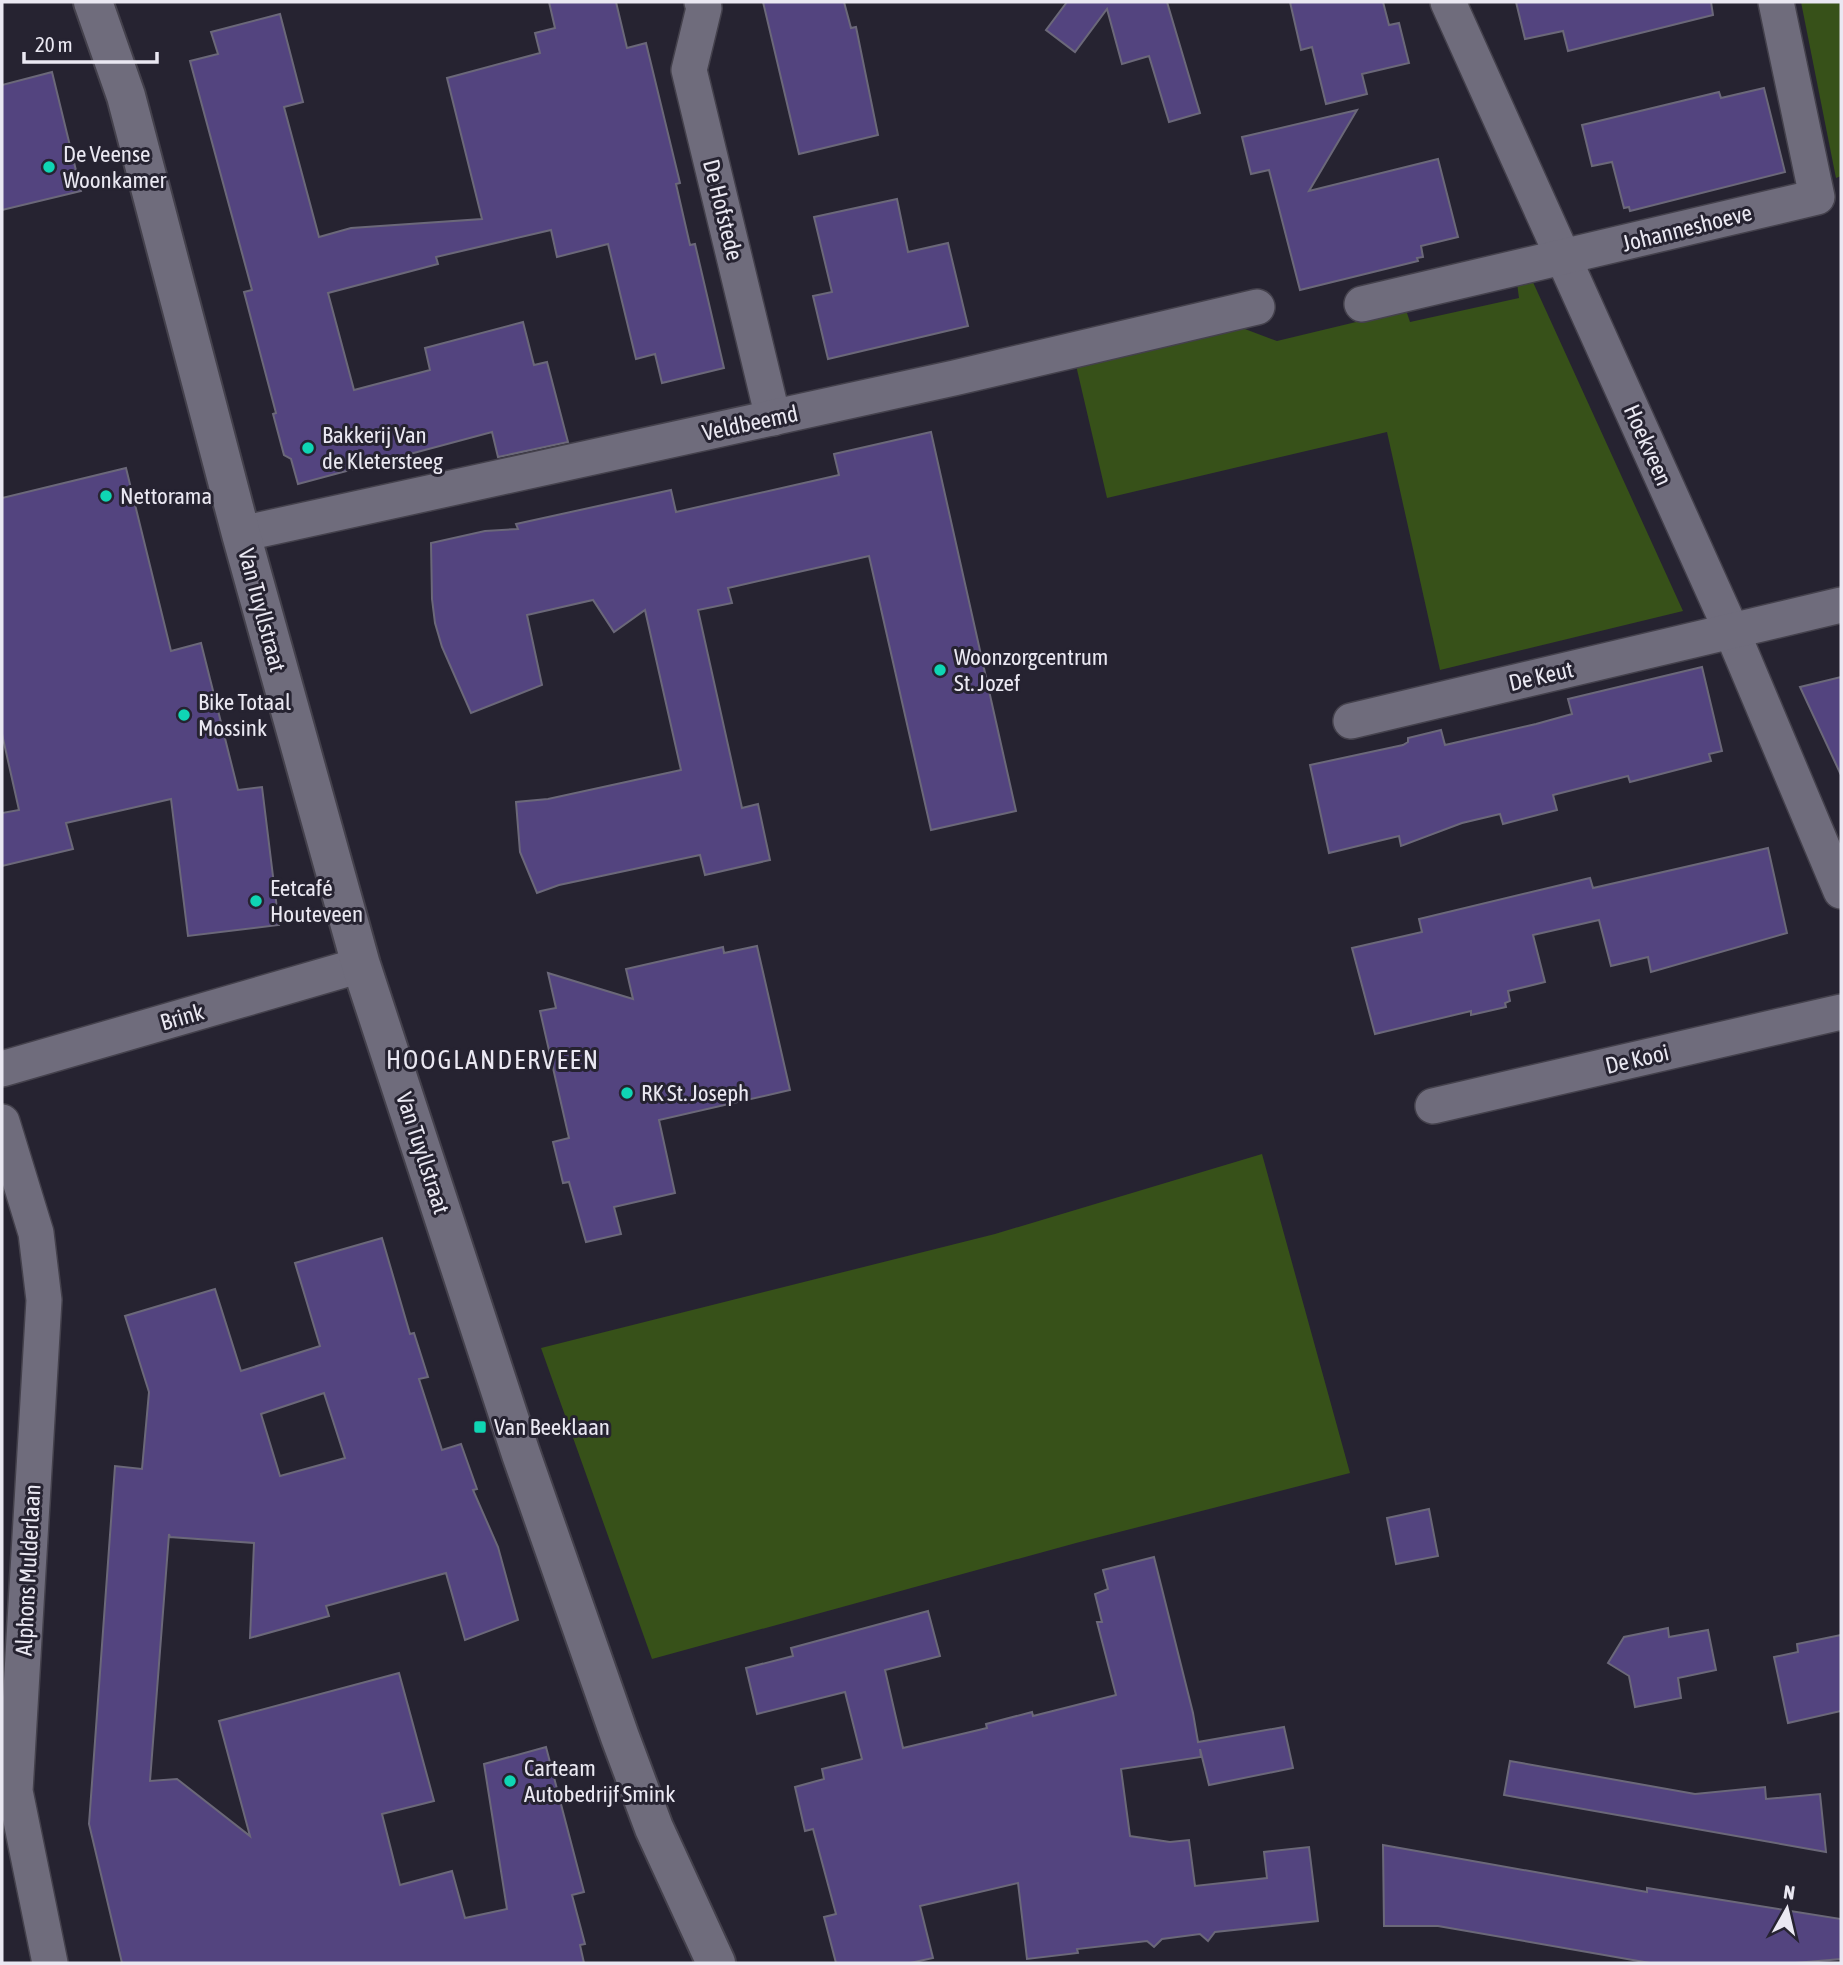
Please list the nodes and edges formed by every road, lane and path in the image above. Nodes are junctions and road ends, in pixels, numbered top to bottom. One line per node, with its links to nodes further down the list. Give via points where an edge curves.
1 (93, 2): 9 (street, Van Tuyllstraat, via 126,96)
2 (702, 2): 8 (street, De Hofstede, via 689,70)
3 (1448, 2): 5 (street, Hoekveen)
4 (1776, 2): 5 (street, Johanneshoeve, via 1817,197)
5 (1564, 258): 6 (street, Johanneshoeve); 11 (street, Hoekveen)
6 (1362, 304)
7 (1257, 307): 8 (street, Veldbeemd)
8 (773, 418): 9 (street, Veldbeemd)
9 (241, 534): 14 (street, Van Tuyllstraat)
10 (1841, 605): 11 (street, De Keut)
11 (1732, 632): 12 (street, De Keut); 13 (street, Hoekveen)
12 (1351, 721)
13 (1841, 891)
14 (361, 965): 16 (street, Brink); 21 (street, Van Tuyllstraat, via 521,1454 616,1724 654,1828)
15 (1841, 1012): 17 (street, De Kooi)
16 (2, 1069)
17 (1433, 1106)
18 (2, 1122): 19 (street, Alphons Mulderlaan, via 36,1233 44,1300)
19 (8, 1791): 20 (street, Alphons Mulderlaan)
20 (50, 1963)
21 (716, 1963)

